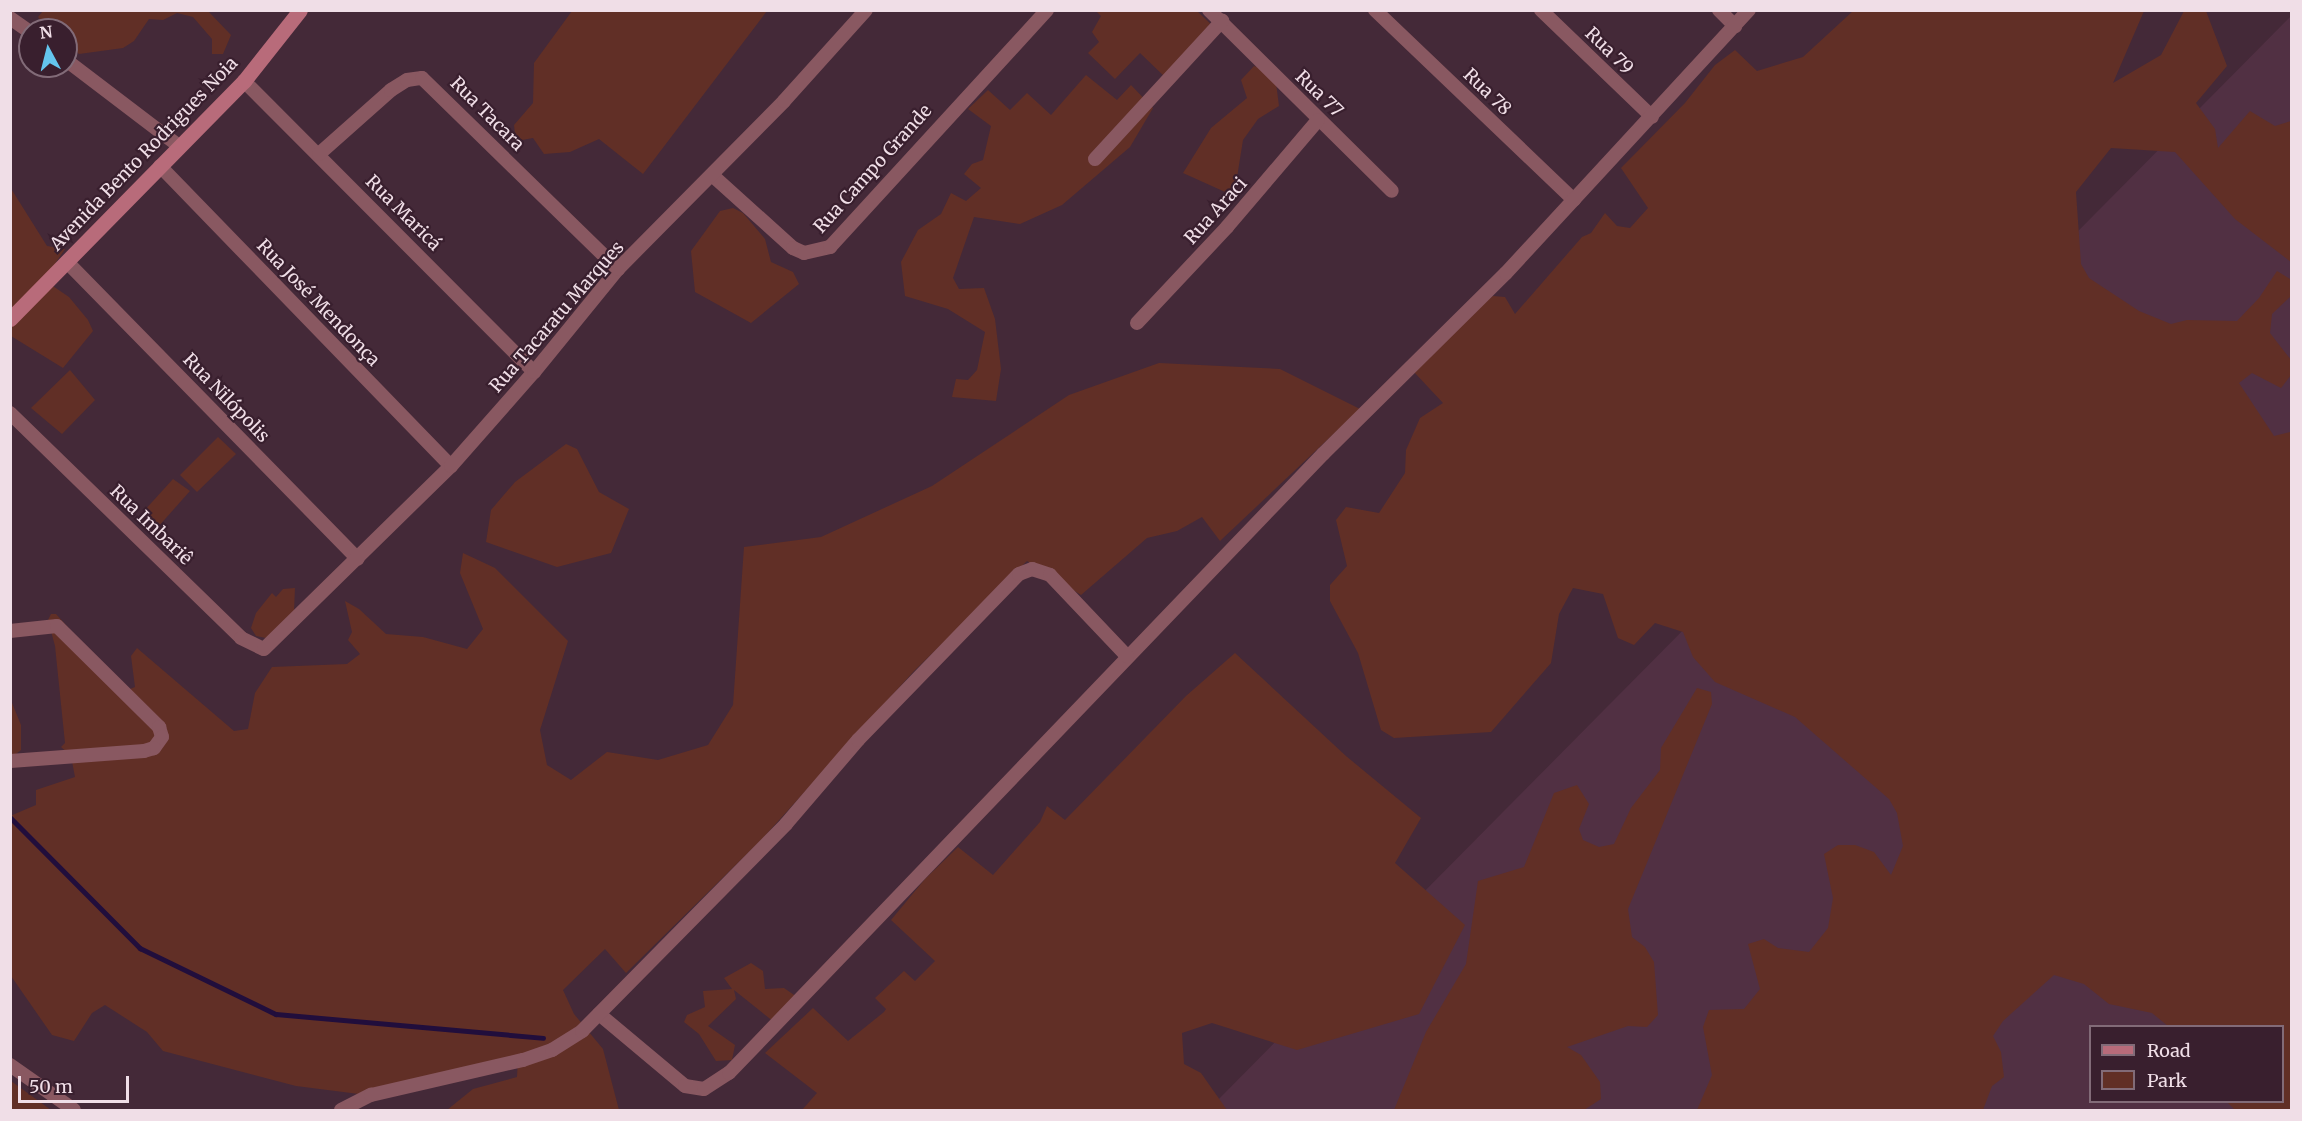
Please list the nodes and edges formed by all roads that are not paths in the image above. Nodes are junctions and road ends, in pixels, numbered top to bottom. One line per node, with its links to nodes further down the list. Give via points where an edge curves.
1 (300, 10): 12 (street, Avenida Bento Rodrigues Noia)
2 (866, 10): 19 (street, Rua Tacaratu Marques)
3 (1047, 10): 19 (street, Rua Campo Grande, via 830,247 804,253 793,248)
4 (1209, 10): 9 (street, Rua 77)
5 (1375, 10): 21 (street, Rua 78)
6 (1541, 10): 13 (street, Rua 79)
7 (1719, 10): 10 (street)
8 (1749, 10): 10 (street)
9 (1222, 21): 14 (street, Rua 77); 17 (street)
10 (1735, 26): 13 (street)
11 (78, 69): 15 (street)
12 (244, 81): 15 (street, Avenida Bento Rodrigues Noia); 16 (street, Rua Maricá)
13 (1652, 117): 21 (street)
14 (1318, 120): 20 (street, Rua 77); 25 (street, Rua Araci)
15 (179, 146): 18 (street, Avenida Bento Rodrigues Noia)
16 (319, 154): 23 (street, Rua Tacara, via 391,90 407,80 422,78); 26 (street, Rua Maricá)
17 (1095, 159)
18 (160, 166): 22 (street, Avenida Bento Rodrigues Noia); 28 (street, Rua José Mendonça)
19 (712, 175): 23 (street, Rua Tacaratu Marques)
20 (1392, 191)
21 (1575, 200): 32 (street)
22 (68, 263): 24 (street, Avenida Bento Rodrigues Noia); 29 (street, Rua Nilópolis)
23 (618, 269): 26 (street, Rua Tacaratu Marques)
24 (10, 319)
25 (1137, 323)
26 (534, 372): 28 (street, Rua Tacaratu Marques)
27 (10, 413): 31 (street, Rua Imbariê, via 241,638 258,649)
28 (451, 465): 29 (street, Rua Tacaratu Marques)
29 (358, 559): 31 (street, Rua Tacaratu Marques)
30 (10, 631): 33 (street, via 57,626 159,727 162,737 154,748 144,751)
31 (272, 644)
32 (1127, 656): 34 (street, via 714,1085 695,1090 685,1086); 34 (street, via 1050,575 1032,569 1019,574 858,740 786,824 678,929)
33 (10, 761)
34 (599, 1014): 37 (street, via 582,1031 552,1050 371,1095)
35 (10, 1065): 36 (street)
36 (74, 1110)
37 (341, 1110)

